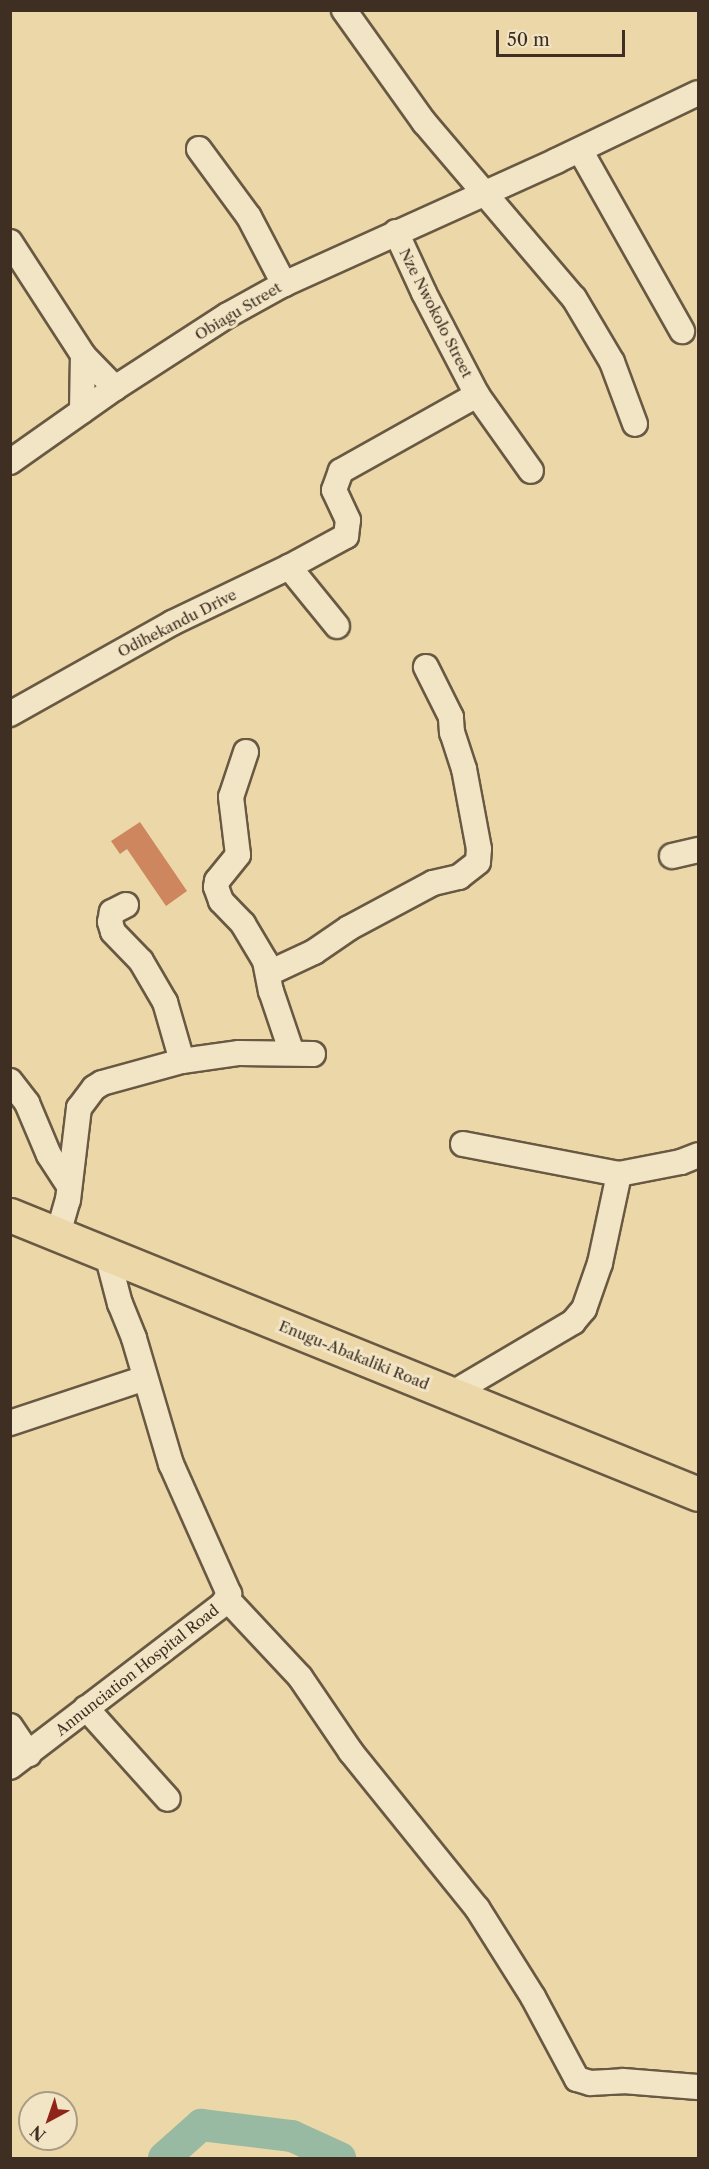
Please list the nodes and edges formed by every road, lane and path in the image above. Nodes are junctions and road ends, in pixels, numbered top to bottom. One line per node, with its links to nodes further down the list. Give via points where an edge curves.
1 (344, 10): 5 (street, via 424,122)
2 (699, 93): 4 (street, Obiagu Street)
3 (199, 149): 8 (street, via 249,217)
4 (580, 150): 5 (street, Obiagu Street); 9 (street)
5 (484, 193): 6 (street, Obiagu Street); 14 (street, via 574,298 594,328 612,362)
6 (396, 232): 8 (street, Obiagu Street); 12 (street, Nze Nwokolo Street)
7 (10, 242): 10 (street)
8 (284, 284): 11 (street, Obiagu Street)
9 (682, 331)
10 (83, 355): 11 (street); 13 (street)
11 (115, 388): 13 (street, Obiagu Street)
12 (477, 395): 16 (street, Nze Nwokolo Street); 17 (street, Odihekandu Drive, via 341,471 334,490 348,520 346,536)
13 (82, 411): 15 (street, Obiagu Street)
14 (635, 424)
15 (10, 462)
16 (531, 471)
17 (289, 567): 18 (street); 21 (street, Odihekandu Drive, via 172,623)
18 (337, 626)
19 (426, 667): 22 (street, via 451,717)
20 (470, 712): 22 (street, via 460,717)
21 (10, 714)
22 (452, 733): 27 (street, via 464,769 478,862 459,877 433,883)
23 (246, 752): 27 (street, via 231,797 238,855 216,887 221,901 243,924 266,961)
24 (699, 850): 25 (street)
25 (672, 856)
26 (126, 905): 28 (street, via 112,912 113,932 141,961 165,1002)
27 (269, 974): 28 (street, via 271,991 303,1054 239,1053)
28 (182, 1061): 33 (street, via 102,1083 85,1096 79,1108)
29 (10, 1081): 33 (street, via 27,1103 49,1155)
30 (463, 1144): 32 (street)
31 (699, 1155): 32 (street)
32 (619, 1174): 39 (street, via 600,1263 584,1309 573,1322 498,1369)
33 (69, 1186): 36 (street)
34 (10, 1200): 36 (highway, Enugu-Abakaliki Road)
35 (10, 1215): 36 (highway, Enugu-Abakaliki Road)
36 (59, 1227): 37 (highway, Enugu-Abakaliki Road); 39 (highway, Enugu-Abakaliki Road, via 415,1356)
37 (107, 1254): 38 (street, Annunciation Hospital Road); 39 (highway, Enugu-Abakaliki Road)
38 (145, 1378): 40 (street); 43 (street, Annunciation Hospital Road, via 171,1464 225,1581)
39 (461, 1387): 41 (highway, Enugu-Abakaliki Road); 42 (highway, Enugu-Abakaliki Road)
40 (10, 1423)
41 (699, 1473)
42 (699, 1494)
43 (227, 1599): 44 (street, Annunciation Hospital Road); 48 (street, via 300,1677 351,1752 477,1908 533,1997 577,2079 590,2083 623,2081)
44 (86, 1708): 46 (street, Annunciation Hospital Road); 47 (street)
45 (10, 1726): 46 (street)
46 (20, 1760)
47 (168, 1799)
48 (699, 2087)

